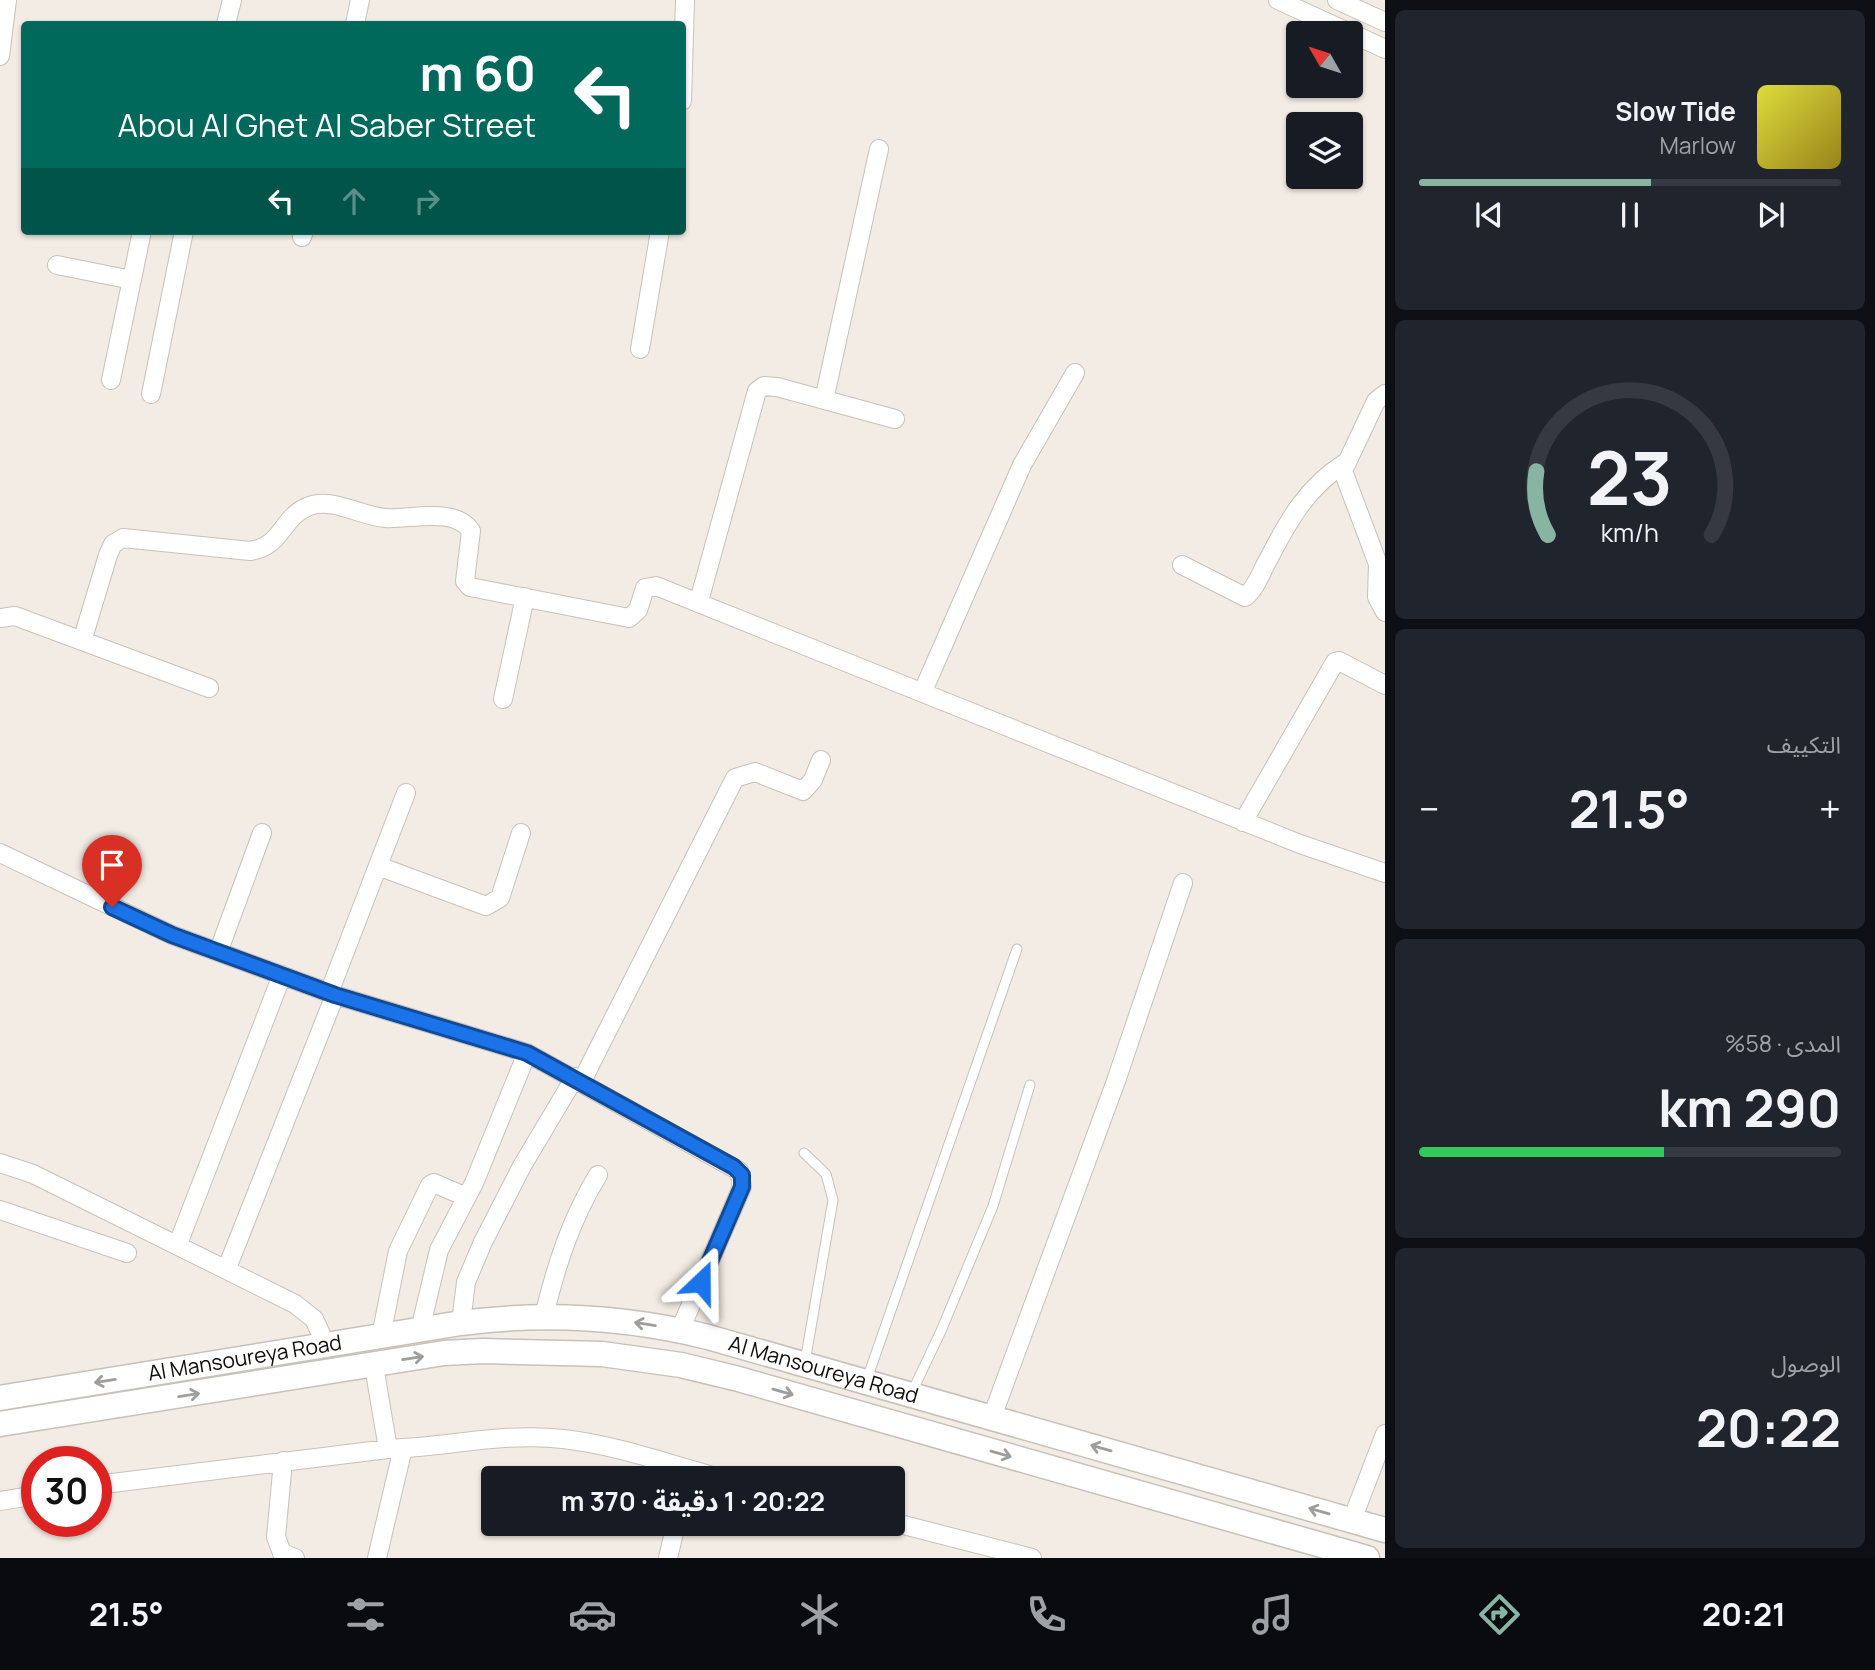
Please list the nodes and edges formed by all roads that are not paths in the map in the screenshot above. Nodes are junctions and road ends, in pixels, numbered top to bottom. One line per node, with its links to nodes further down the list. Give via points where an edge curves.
1 (7, 0): 14 (street)
2 (232, 0): 7 (street)
3 (360, 0): 8 (street)
4 (685, 0): 9 (street)
5 (1278, 0): 10 (street)
6 (1337, 0): 11 (street)
7 (227, 21)
8 (356, 21)
9 (684, 21)
10 (1324, 21)
11 (1385, 22)
12 (1363, 39): 13 (street)
13 (1385, 49)
14 (0, 56)
15 (879, 149): 26 (street)
16 (141, 235): 20 (street)
17 (183, 235): 24 (street)
18 (659, 235): 21 (street)
19 (57, 265): 20 (street)
20 (132, 280): 23 (street)
21 (640, 349)
22 (1074, 373): 37 (street, via 1022,465)
23 (110, 380)
24 (150, 394)
25 (1385, 394): 28 (street, via 1376,401)
26 (824, 400): 27 (street); 31 (street, via 777,387 764,386 757,391)
27 (895, 419)
28 (1345, 463): 29 (street, via 1311,489 1245,597); 32 (street, via 1345,478 1378,564 1377,597)
29 (1182, 565)
30 (525, 597): 31 (street, via 624,618 634,615 650,585); 34 (street, via 467,584 472,537 464,524 426,514 384,518 319,503 304,508 263,549 123,538 113,544 108,555); 38 (street)
31 (699, 601): 37 (street)
32 (1385, 612)
33 (0, 618): 34 (street, via 15,615)
34 (83, 638): 36 (street)
35 (1385, 685): 41 (street, via 1335,663)
36 (209, 688)
37 (923, 691): 41 (street)
38 (503, 699)
39 (821, 760): 53 (street, via 803,791 755,772 735,778)
40 (406, 793): 45 (street)
41 (1243, 821): 46 (street)
42 (262, 833): 49 (street)
43 (521, 833): 45 (street, via 500,898 492,905)
44 (0, 853): 49 (street, via 157,929)
45 (378, 866): 51 (street)
46 (1385, 873)
47 (1183, 883): 76 (street, via 1112,1093)
48 (1017, 949): 73 (lane)
49 (219, 950): 50 (street)
50 (282, 975): 51 (street); 60 (street)
51 (332, 994): 52 (street); 62 (street)
52 (527, 1053): 53 (street); 58 (street)
53 (578, 1079): 64 (street, via 483,1242 466,1282); 66 (street, via 742,1175 742,1187)
54 (1030, 1085): 74 (lane, via 993,1206)
55 (804, 1153): 70 (lane, via 826,1174 833,1200)
56 (0, 1163): 60 (street, via 33,1174)
57 (598, 1175): 63 (street, via 582,1200 556,1264)
58 (466, 1197): 65 (street, via 439,1250); 67 (street, via 430,1185 398,1251)
59 (0, 1210): 61 (street)
60 (178, 1244): 62 (street)
61 (127, 1253)
62 (227, 1268): 68 (street, via 305,1310)
63 (544, 1316): 64 (main road, Al Mansoureya Road); 66 (main road, Al Mansoureya Road, one-way to 63, via 625,1320)
64 (461, 1323): 65 (main road, Al Mansoureya Road)
65 (420, 1330): 67 (main road, Al Mansoureya Road)
66 (680, 1330): 69 (main road, Al Mansoureya Road)
67 (381, 1336): 68 (main road, Al Mansoureya Road)
68 (326, 1345): 75 (main road, Al Mansoureya Road, one-way to 75)
69 (744, 1347): 70 (main road, Al Mansoureya Road); 72 (main road)
70 (804, 1364): 73 (main road, Al Mansoureya Road)
71 (375, 1371): 72 (main road, Al Mansoureya Road, one-way to 72, via 457,1352 562,1351 642,1358); 77 (main road, Al Mansoureya Road, one-way to 71); 79 (street, via 383,1418)
72 (735, 1378): 93 (main road, Al Mansoureya Road, one-way to 93)
73 (866, 1381): 74 (main road, Al Mansoureya Road)
74 (911, 1393): 76 (main road, Al Mansoureya Road)
75 (0, 1398)
76 (992, 1417): 85 (main road, Al Mansoureya Road, one-way to 76)
77 (0, 1424)
78 (1385, 1434): 85 (street)
79 (395, 1448): 80 (street); 81 (street, via 454,1446 511,1437 563,1439); 91 (street)
80 (284, 1461): 82 (street); 89 (street, via 276,1537)
81 (660, 1466)
82 (112, 1483)
83 (21, 1498): 84 (street)
84 (0, 1501)
85 (1352, 1520): 87 (main road, Al Mansoureya Road)
86 (905, 1525): 90 (street)
87 (1383, 1525)
88 (673, 1536): 92 (street)
89 (286, 1556)
90 (1029, 1557)
91 (377, 1558)
92 (668, 1558)
93 (1367, 1558)

